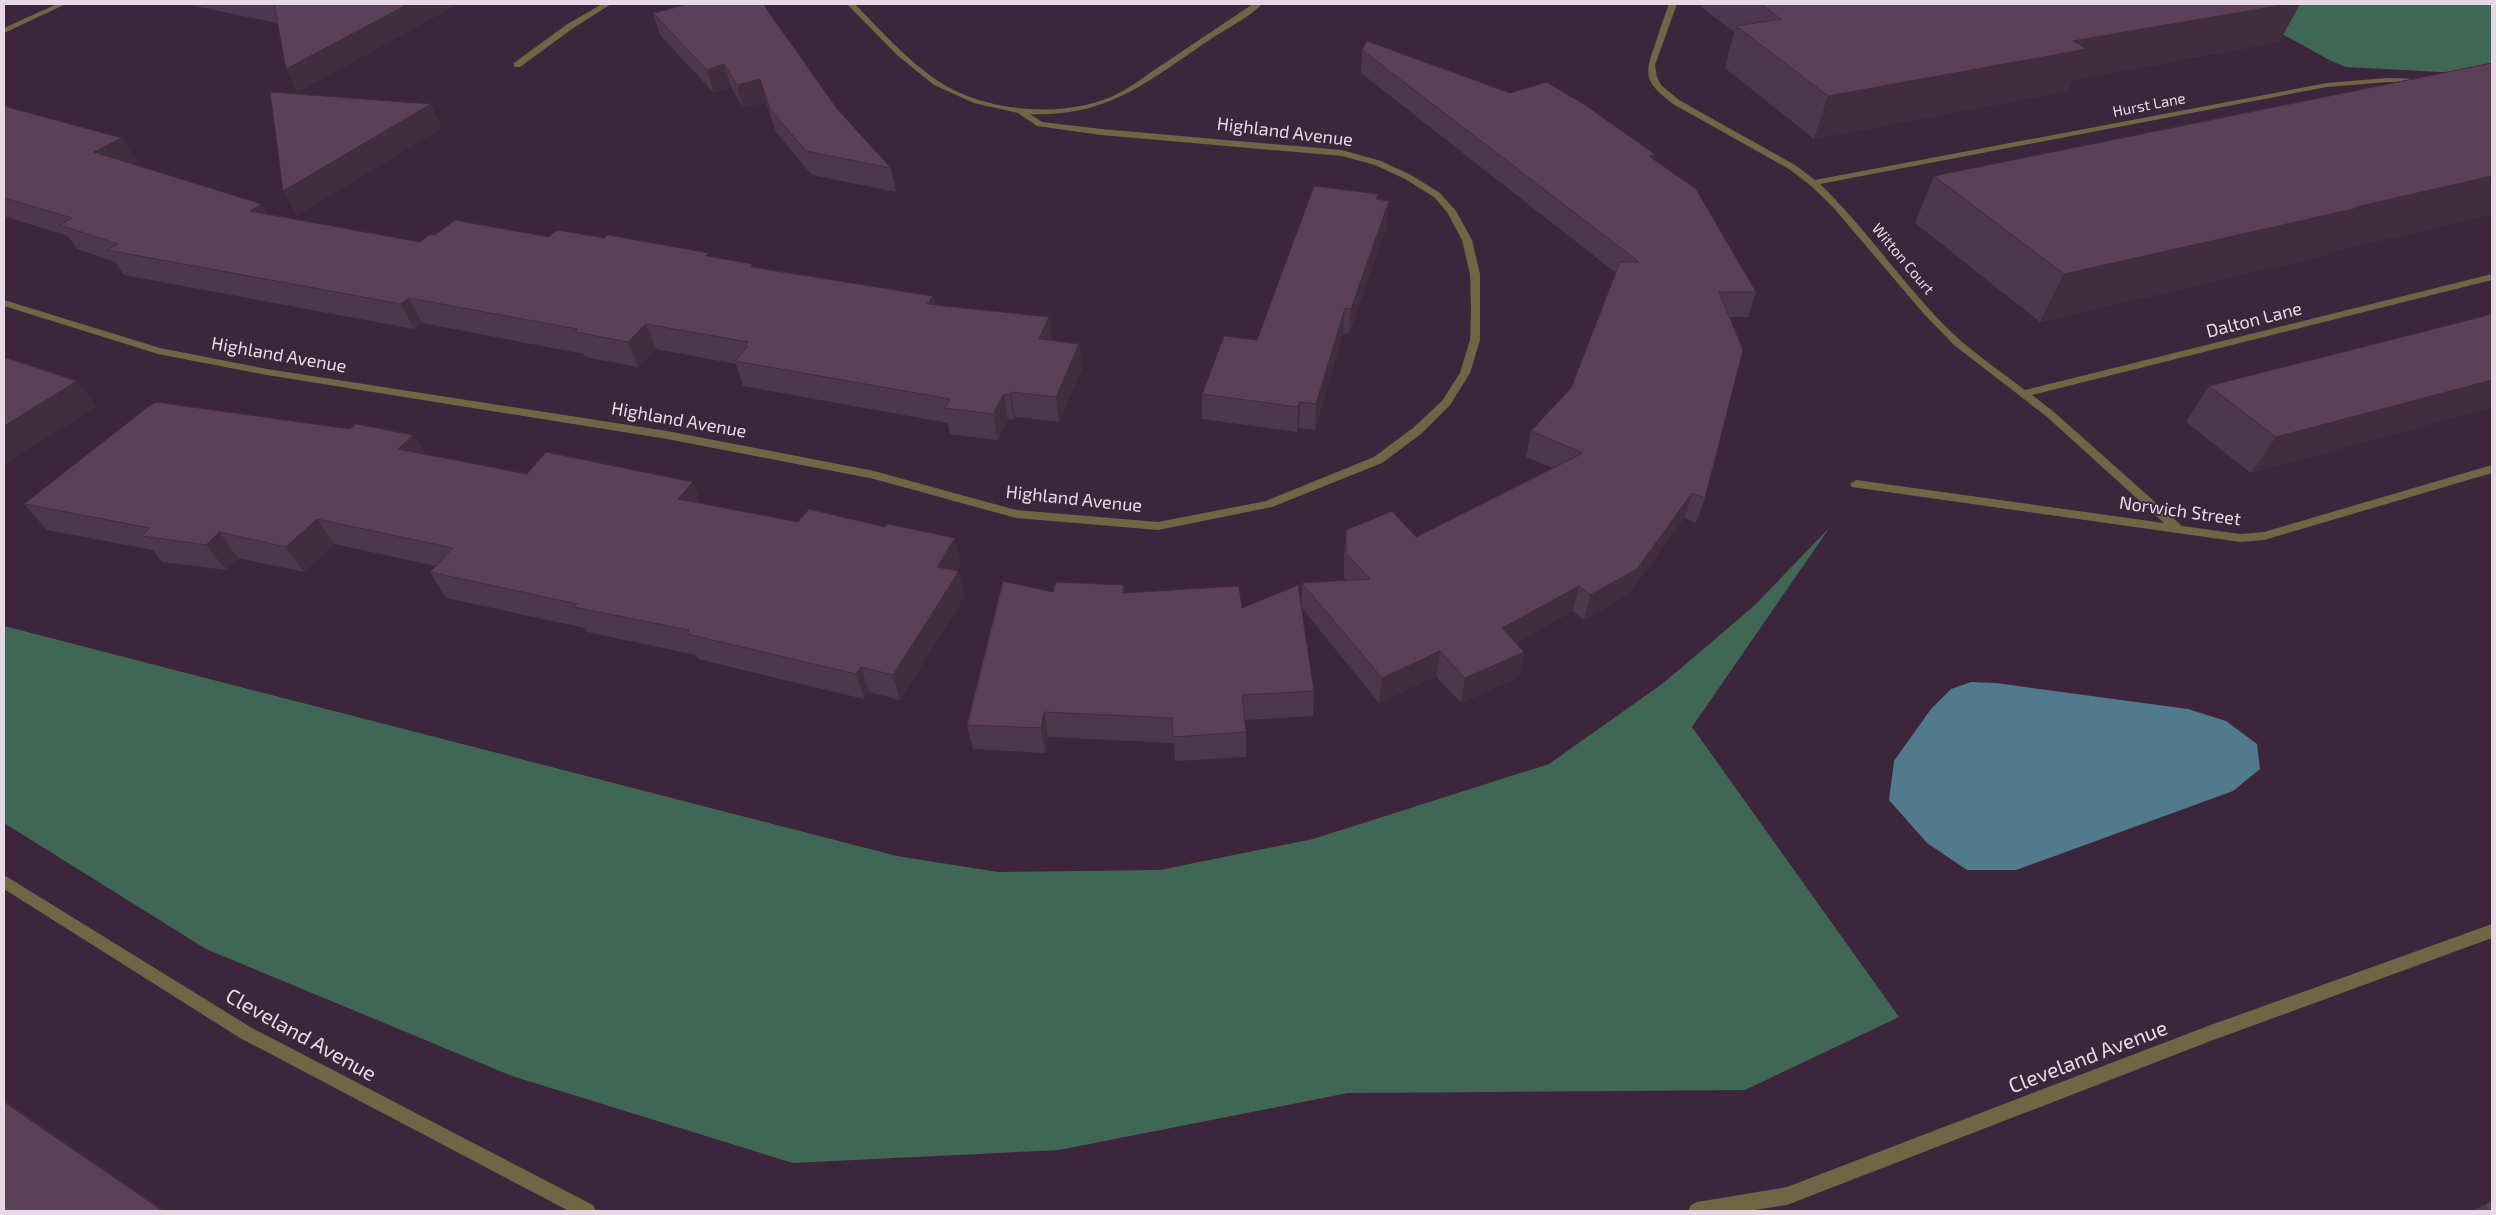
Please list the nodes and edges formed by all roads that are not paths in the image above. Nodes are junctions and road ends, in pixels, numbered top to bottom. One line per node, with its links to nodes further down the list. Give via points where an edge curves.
1 (62, 4): 6 (street)
2 (607, 4): 7 (street)
3 (851, 4): 9 (street, via 932,81 960,95)
4 (1258, 4): 9 (street, via 1114,98 1077,109)
5 (1673, 4): 10 (street, Witton Court, via 1651,65 1654,83 1676,102 1792,167)
6 (4, 31)
7 (517, 65)
8 (2434, 82): 10 (street, Hurst Lane, via 2387,80 2327,85)
9 (1022, 112): 12 (street, Highland Avenue, via 1040,124 1092,131 1342,153 1378,163 1437,195 1451,211 1467,240 1475,274 1475,340 1465,373 1446,403 1417,431 1378,460 1268,504 1158,526 1085,521 1016,514 874,475 666,435 267,372 158,351)
10 (1813, 183): 13 (street, Witton Court, via 1958,343)
11 (2492, 276): 13 (street, Dalton Lane)
12 (4, 302)
13 (2022, 394): 16 (street, Witton Court, via 2050,414)
14 (2492, 469): 16 (street, Norwich Street, via 2264,536 2241,538)
15 (1856, 484): 16 (street, Norwich Street)
16 (2178, 529)
17 (4, 881): 19 (street, Cleveland Avenue, via 246,1033)
18 (2492, 931): 20 (street, Cleveland Avenue, via 2208,1034 1787,1196)
19 (587, 1211)
20 (1697, 1211)

